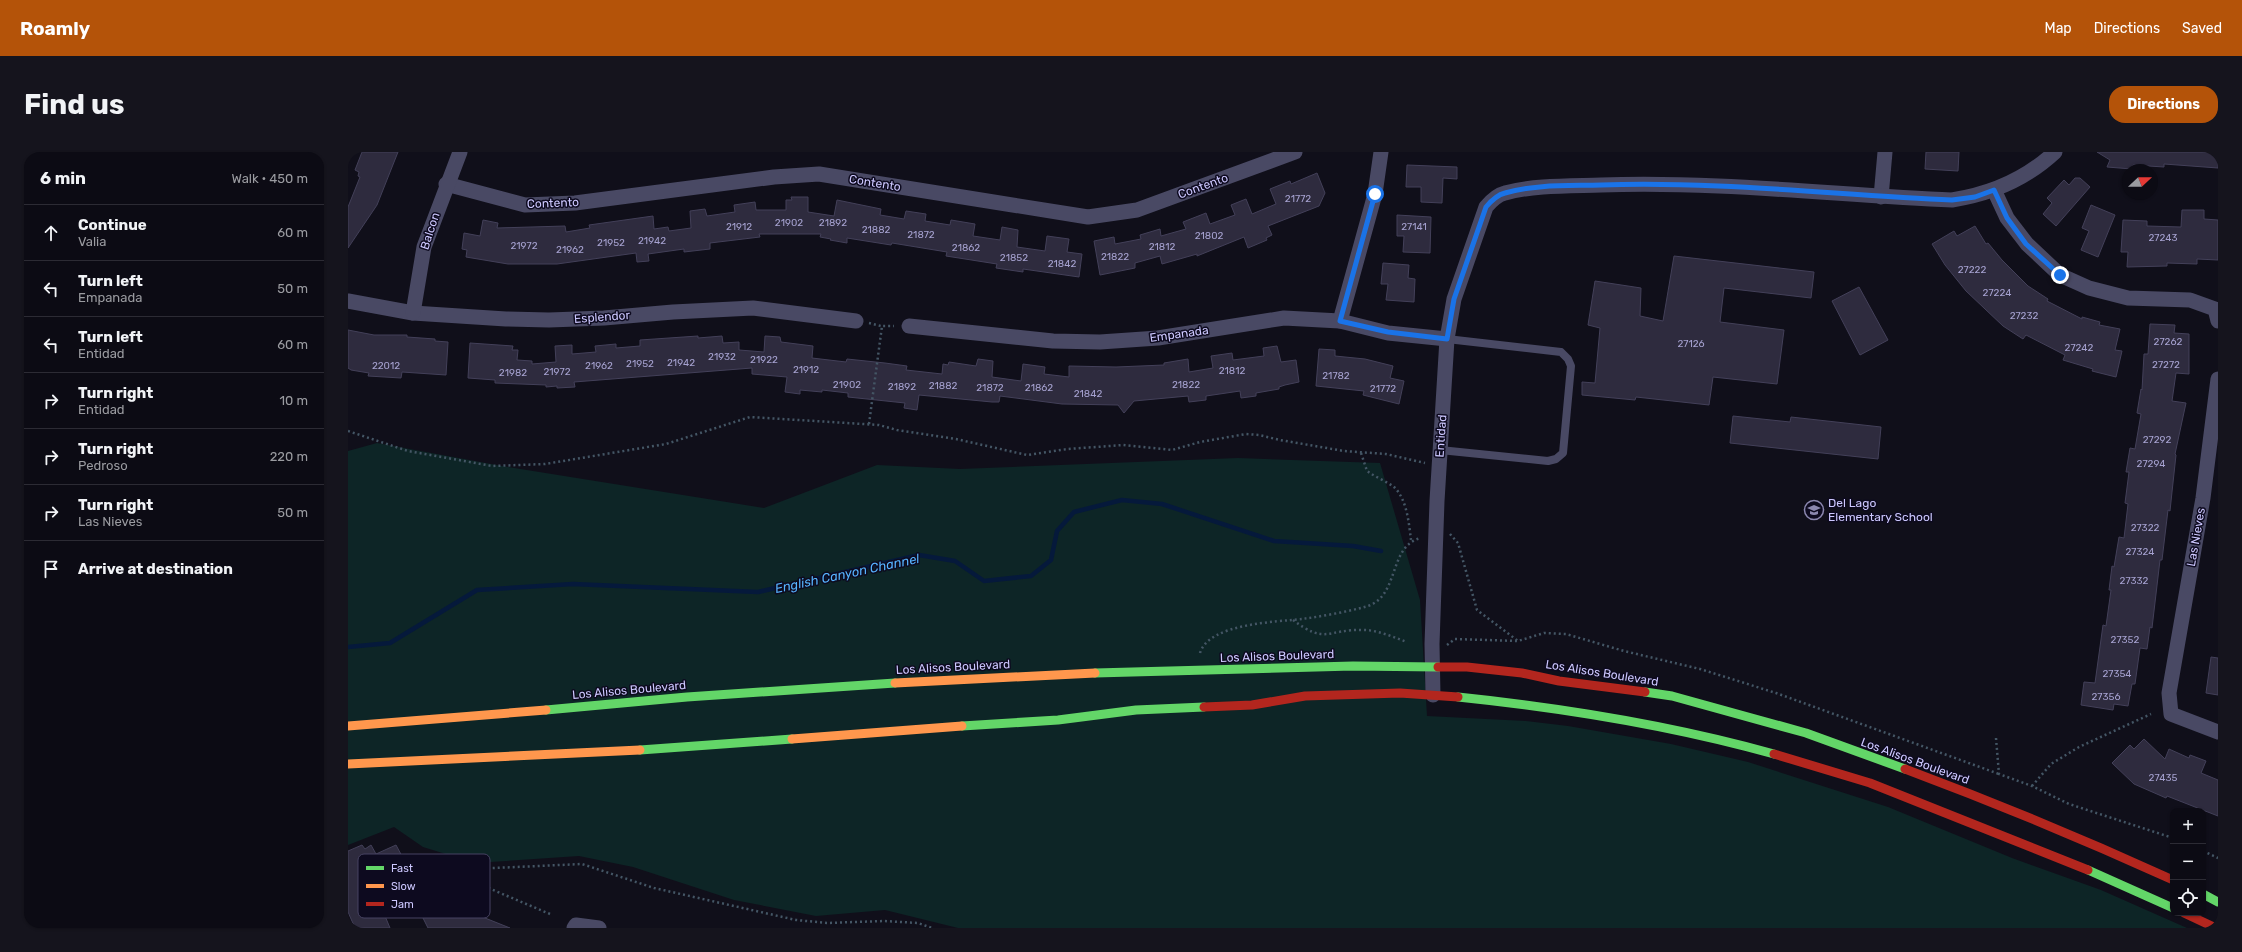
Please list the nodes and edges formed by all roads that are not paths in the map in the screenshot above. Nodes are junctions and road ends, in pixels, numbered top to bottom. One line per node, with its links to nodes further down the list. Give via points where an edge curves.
1 (460, 152): 6 (street, Balcon)
2 (1295, 152): 6 (street, Contento, via 1137,210 1088,217 819,174 774,176 575,203 525,205)
3 (1381, 152): 12 (street, via 1375,194)
4 (1885, 152): 8 (street)
5 (2055, 152): 7 (street, via 2016,181)
6 (446, 184): 10 (street, Balcon, via 424,247)
7 (1994, 190): 8 (street, via 1975,197 1952,200); 13 (street, via 2007,218 2026,244 2060,275 2089,288 2128,298 2190,300 2214,309)
8 (1881, 197): 15 (street, Entidad, via 1654,184 1561,187 1504,193 1493,199 1486,207 1454,299)
9 (348, 301): 10 (street, Esplendor)
10 (413, 313): 11 (street, Esplendor, via 548,320 753,308)
11 (856, 321)
12 (1340, 321): 14 (street, Empanada, via 1284,318 1158,338 1100,342 1053,341); 15 (street, Empanada, via 1388,332)
13 (2218, 321)
14 (909, 326)
15 (1447, 339): 17 (street, Entidad); 17 (lane, via 1561,352 1571,366 1564,453 1556,459 1548,461)
16 (2218, 379): 21 (street, Las Nieves, via 2203,498 2169,693 2171,714)
17 (1440, 450): 18 (street, Entidad)
18 (1433, 667): 19 (street, Entidad); 20 (main road, Los Alisos Boulevard, via 1353,666 1034,675 687,696 463,718); 23 (main road, Los Alisos Boulevard, via 1522,672 1559,680 1672,696 1806,733 2024,816)
19 (1433, 695): 22 (main road, via 1400,693 1305,696 1252,704 1136,710 1058,720 626,751); 26 (main road, via 1514,703 1642,722 1772,753 1870,783 2111,879)
20 (348, 726)
21 (2218, 732)
22 (348, 764)
23 (2170, 879)
24 (2206, 896): 25 (main road)
25 (2218, 902)
26 (2170, 907)
27 (2190, 916): 30 (main road)
28 (574, 928): 29 (street, via 576,925)
29 (599, 928)
30 (2216, 928)

